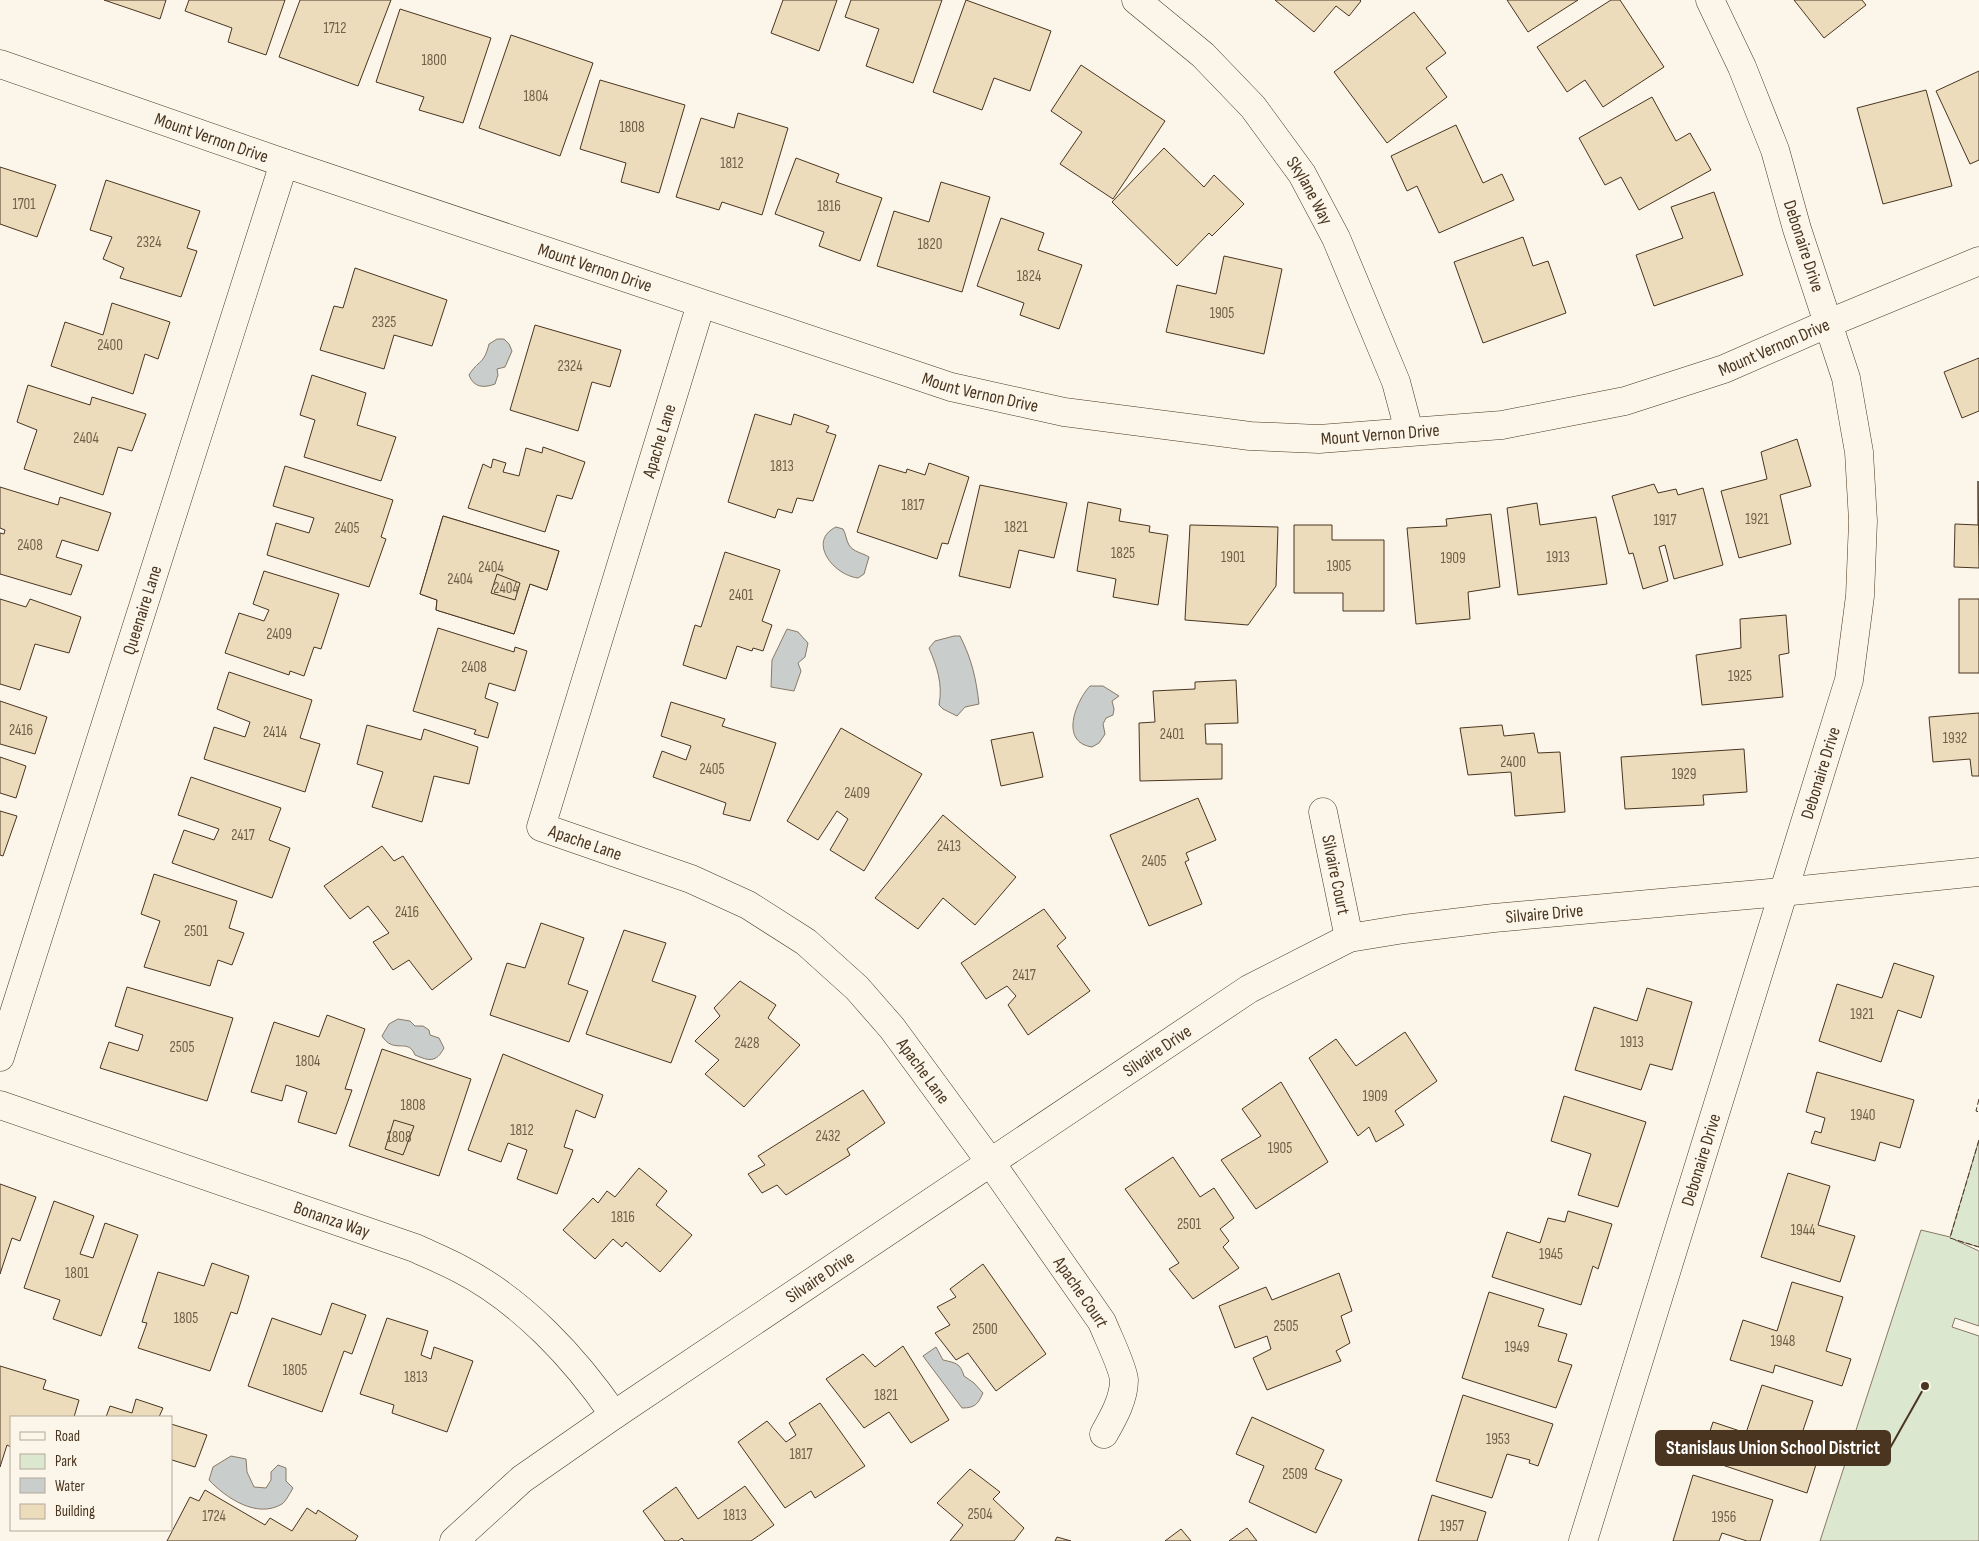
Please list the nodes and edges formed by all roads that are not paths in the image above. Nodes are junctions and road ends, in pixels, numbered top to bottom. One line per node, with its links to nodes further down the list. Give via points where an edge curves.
1 (1136, 0): 8 (street, Skylane Way, via 1203,55 1253,107 1302,174 1336,238 1396,382)
2 (1710, 0): 7 (street, Debonaire Drive, via 1742,67 1775,150 1797,229)
3 (0, 64): 4 (street, Mount Vernon Drive)
4 (284, 164): 6 (street, Mount Vernon Drive); 13 (street, Queenaire Lane)
5 (1979, 262): 7 (street, Mount Vernon Drive)
6 (701, 304): 8 (street, Mount Vernon Drive, via 950,387 1064,412 1250,436 1319,439); 15 (street, Apache Lane, via 541,827 692,879 748,904 806,942 857,988 886,1022)
7 (1829, 323): 8 (street, Mount Vernon Drive, via 1724,369 1625,401 1502,424); 11 (street, Debonaire Drive, via 1846,378 1859,452 1863,521 1860,596 1849,680)
8 (1409, 431)
9 (1323, 812): 12 (street, Silvaire Court)
10 (1979, 872): 11 (street, Silvaire Drive)
11 (1782, 892): 12 (street, Silvaire Drive, via 1494,918); 19 (street, Debonaire Drive)
12 (1349, 938): 15 (street, Silvaire Drive, via 1249,989)
13 (0, 1057)
14 (0, 1105): 16 (street, Bonanza Way, via 415,1248 461,1269 505,1298 560,1346)
15 (991, 1163): 16 (street, Silvaire Drive); 17 (street, Apache Court, via 1102,1322 1114,1349 1124,1379 1118,1410)
16 (614, 1415): 18 (street, Silvaire Drive, via 522,1479)
17 (1104, 1434)
18 (454, 1541)
19 (1583, 1541)

